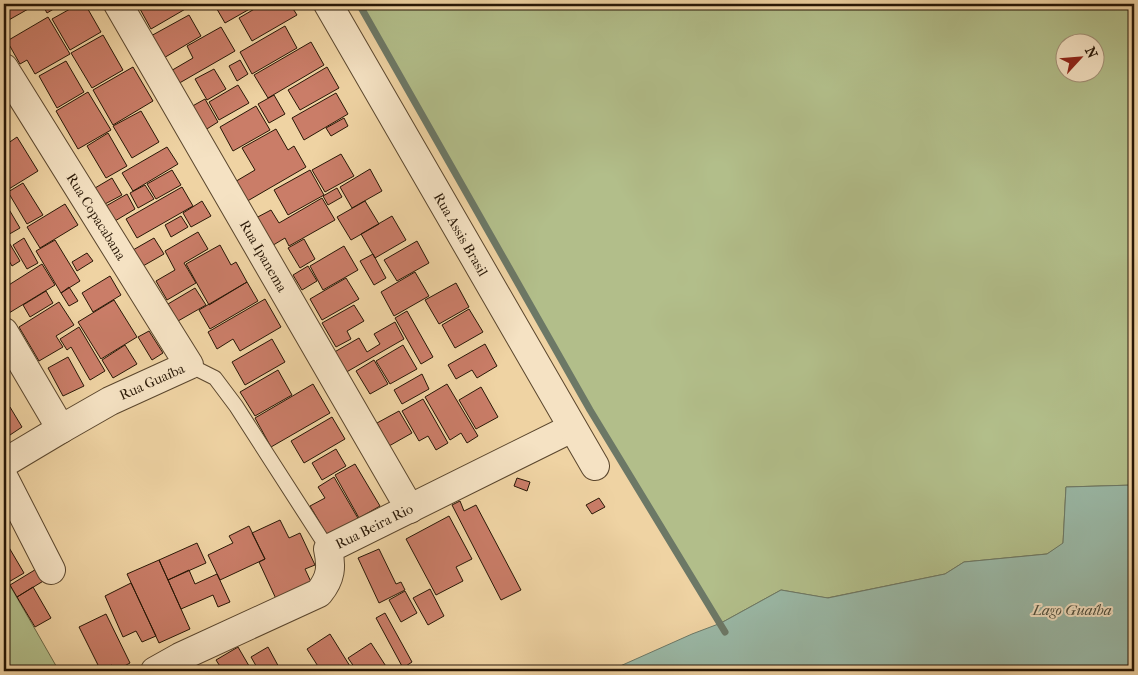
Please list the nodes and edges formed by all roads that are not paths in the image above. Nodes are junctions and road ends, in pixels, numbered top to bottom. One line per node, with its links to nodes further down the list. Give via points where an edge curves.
1 (118, 4): 11 (street, Rua Ipanema)
2 (328, 4): 6 (street, Rua Assis Brasil)
3 (4, 68): 5 (street, Rua Copacabana)
4 (4, 332): 7 (street)
5 (189, 365): 7 (street, Rua Guaíba, via 110,400); 12 (lane, Rua Guaíba, via 215,378)
6 (572, 428): 9 (street, Rua Assis Brasil); 11 (street, Rua Beira Rio)
7 (61, 429): 8 (street, Rua Guaíba)
8 (4, 463)
9 (595, 466)
10 (4, 478): 13 (street)
11 (410, 509): 12 (street, Rua Beira Rio)
12 (328, 548): 14 (street, Rua Beira Rio, via 332,567 328,581 319,593 180,656)
13 (51, 570)
14 (155, 671)

